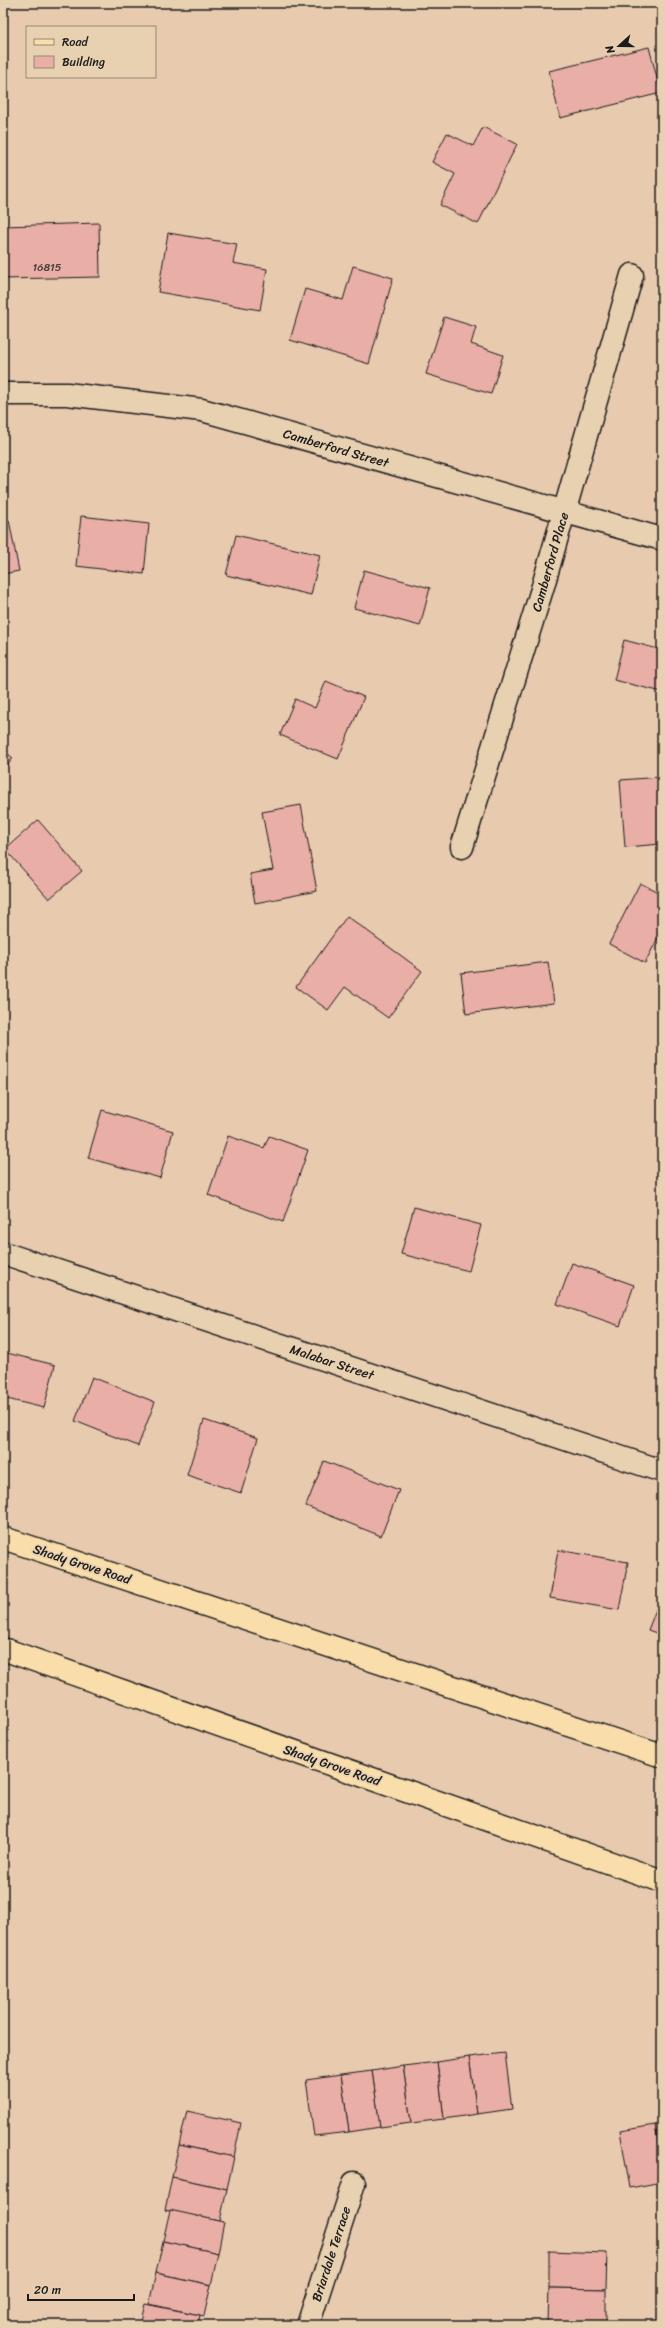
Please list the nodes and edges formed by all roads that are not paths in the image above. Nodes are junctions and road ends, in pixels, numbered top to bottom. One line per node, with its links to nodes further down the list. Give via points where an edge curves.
1 (632, 275): 3 (street, Camberford Place)
2 (3, 394): 3 (street, Camberford Street, via 67,394 202,410)
3 (564, 512): 4 (street, Camberford Street); 5 (street, Camberford Place)
4 (662, 539)
5 (462, 847)
6 (3, 1253): 7 (street, Malabar Street)
7 (662, 1471)
8 (3, 1538): 10 (main road, Shady Grove Road)
9 (3, 1649): 11 (main road, Shady Grove Road)
10 (662, 1756)
11 (662, 1881)
12 (354, 2183): 13 (street, Briardale Terrace)
13 (308, 2325)

